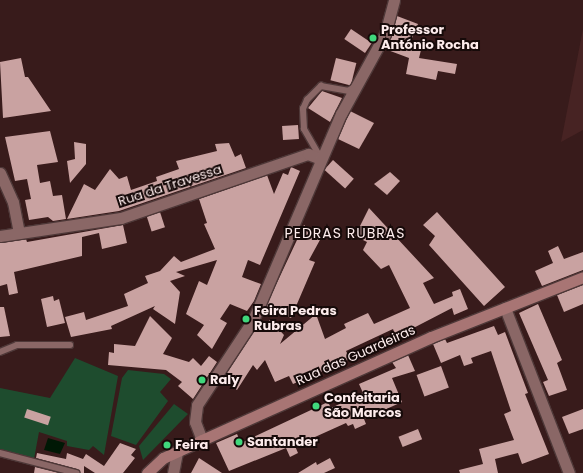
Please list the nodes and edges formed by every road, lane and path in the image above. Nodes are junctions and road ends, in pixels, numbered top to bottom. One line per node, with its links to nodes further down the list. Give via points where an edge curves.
1 (394, 0): 2 (street, via 386,34)
2 (355, 87): 3 (street); 3 (lane, via 348,91 321,86 303,109 304,129)
3 (321, 159): 5 (street, Rua da Travessa, via 308,154 121,218); 11 (street, via 253,320 197,405 194,422)
4 (0, 173): 5 (street, via 14,202)
5 (19, 232): 6 (street, Rua da Travessa)
6 (0, 236)
7 (583, 277): 8 (main road, Rua das Guardeiras)
8 (505, 308): 11 (main road, Rua das Guardeiras, via 431,337); 17 (street)
9 (70, 345): 10 (lane, via 17,345)
10 (0, 352)
11 (202, 440): 12 (main road, Rua das Guardeiras)
12 (177, 452): 15 (main road, Rua das Guardeiras, via 163,458); 16 (street)
13 (0, 453): 14 (lane)
14 (76, 473)
15 (147, 473)
16 (173, 473)
17 (569, 473)

